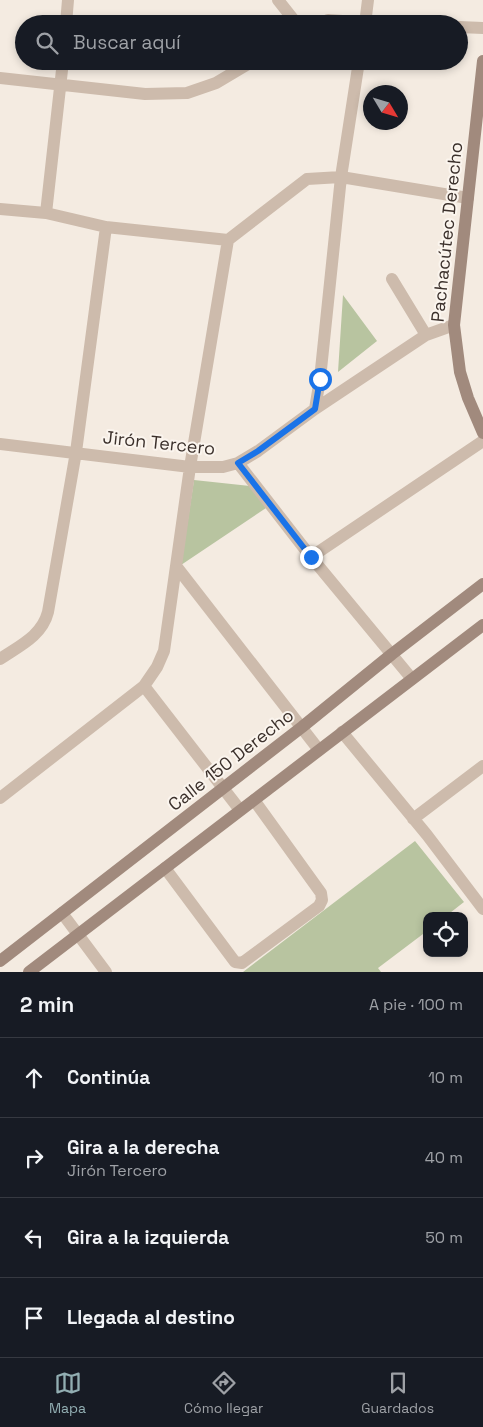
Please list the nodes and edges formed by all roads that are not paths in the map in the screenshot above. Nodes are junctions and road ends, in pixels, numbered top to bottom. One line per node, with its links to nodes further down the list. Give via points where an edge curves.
1 (68, 0): 4 (street)
2 (278, 0): 5 (street)
3 (368, 0): 6 (street)
4 (67, 15)
5 (290, 15)
6 (366, 15)
7 (468, 27): 8 (street)
8 (483, 28)
9 (483, 61): 16 (street, Pachacútec Derecho)
10 (62, 70): 14 (street)
11 (238, 70): 14 (street, via 216,83 186,93 145,94)
12 (358, 70): 15 (street)
13 (0, 78): 14 (street)
14 (61, 85): 18 (street)
15 (341, 177): 16 (street); 20 (street, via 308,180); 24 (street)
16 (468, 198): 22 (street, Pachacútec Derecho)
17 (0, 209): 18 (street)
18 (46, 213): 19 (street)
19 (106, 227): 20 (street); 28 (street)
20 (228, 240): 30 (street)
21 (392, 279): 23 (street)
22 (454, 325): 23 (street, Jirón Tercero); 25 (street, Pachacútec Derecho, via 460,372)
23 (426, 335): 24 (street, Jirón Tercero)
24 (315, 409): 29 (street, Jirón Tercero)
25 (483, 433)
26 (483, 441): 31 (street)
27 (0, 444): 28 (street, Jirón Tercero)
28 (76, 452): 30 (street, Jirón Tercero); 36 (street, via 46,621 39,632)
29 (238, 463): 30 (street, Jirón Tercero, via 223,467); 31 (street)
30 (190, 467): 32 (street)
31 (311, 557): 35 (street)
32 (176, 566): 38 (street, via 164,651); 39 (street)
33 (483, 584): 35 (street, Calle 150 Derecho)
34 (483, 625): 37 (street)
35 (392, 654): 37 (street); 39 (street, Calle 150 Derecho)
36 (0, 659)
37 (412, 679): 40 (street)
38 (144, 686): 43 (street); 44 (street)
39 (302, 728): 41 (street); 43 (street, Calle 150 Derecho)
40 (342, 732): 41 (street); 47 (street)
41 (319, 750): 45 (street)
42 (483, 766): 47 (street)
43 (223, 788): 46 (street); 50 (street, Calle 150 Derecho)
44 (0, 798)
45 (254, 800): 46 (street); 48 (street, via 321,893 319,906 239,963 235,962)
46 (240, 810): 48 (street)
47 (413, 819): 49 (street)
48 (165, 868): 51 (street)
49 (483, 909)
50 (62, 913): 51 (street); 52 (street, Calle 150 Derecho)
51 (78, 934): 53 (street); 54 (street)
52 (0, 961)
53 (29, 972)
54 (106, 972)

